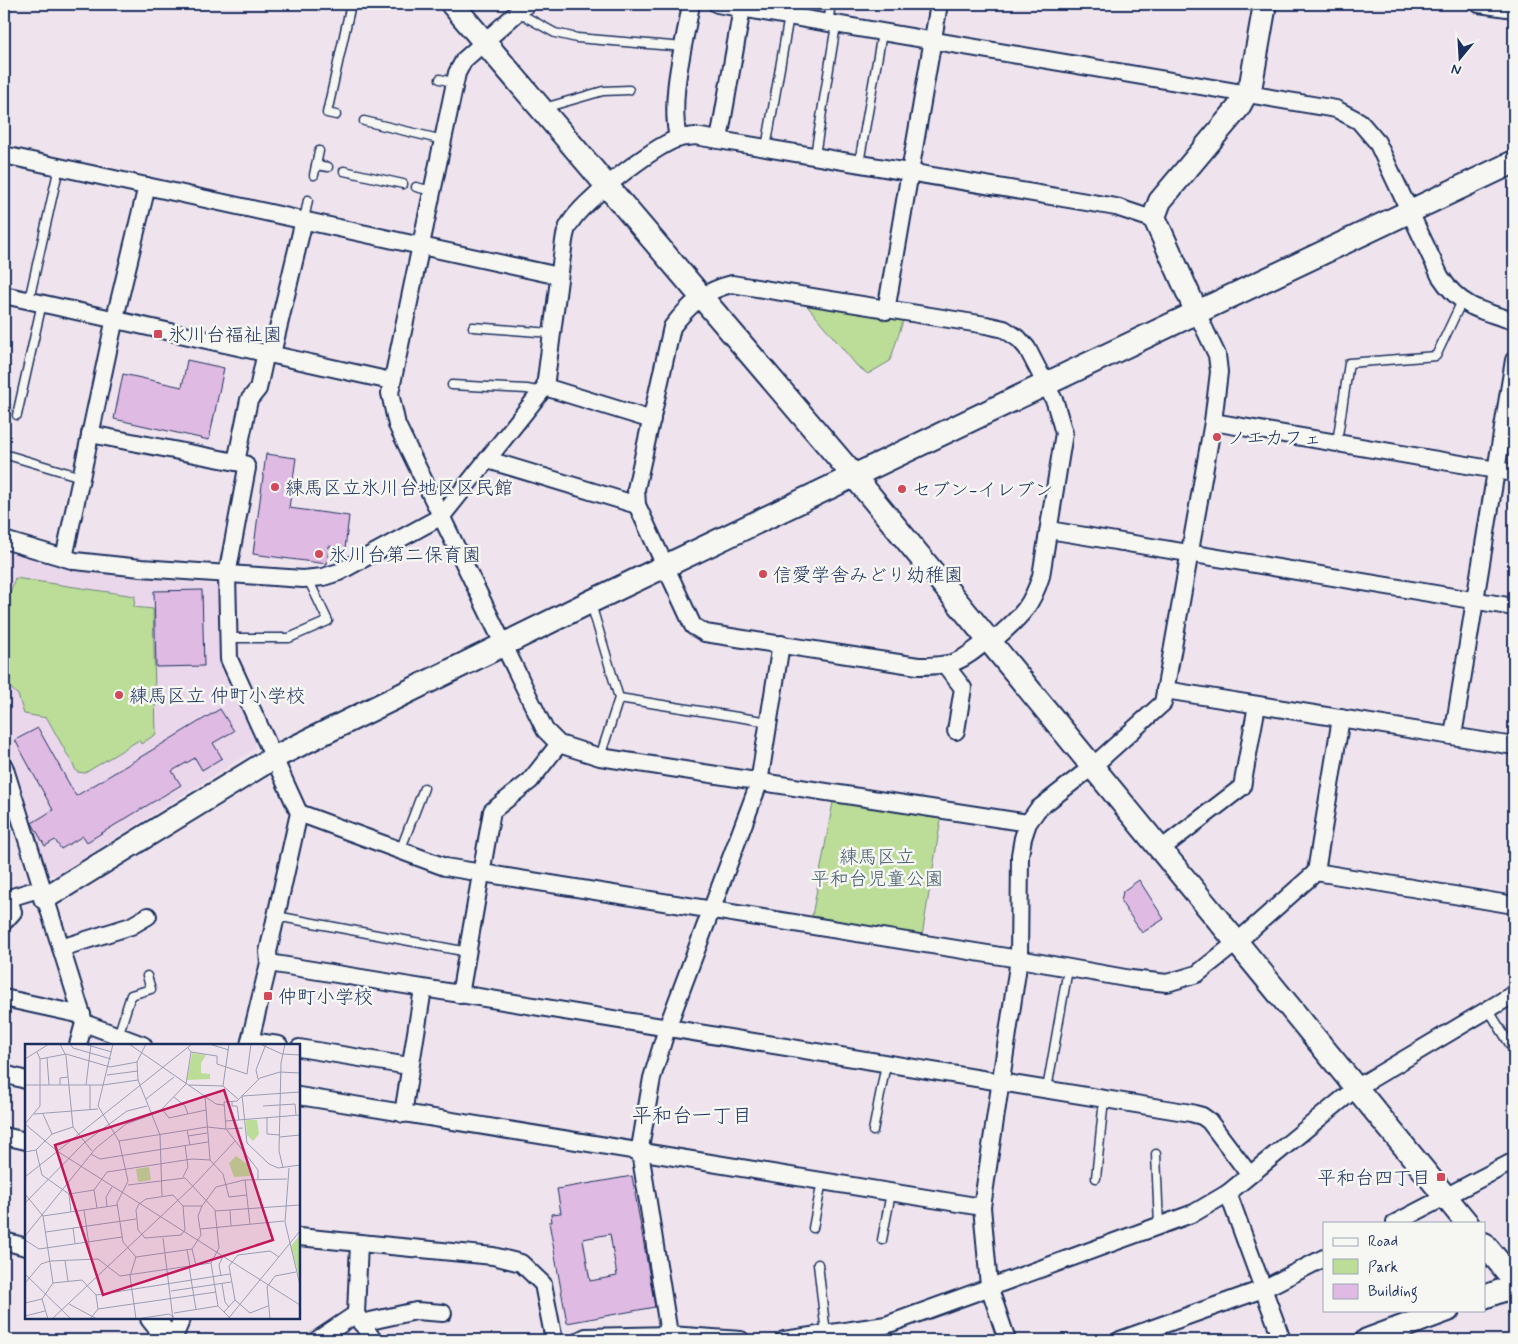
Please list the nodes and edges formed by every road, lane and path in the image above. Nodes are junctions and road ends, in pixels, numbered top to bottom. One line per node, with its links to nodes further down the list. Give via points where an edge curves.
1 (351, 4): 15 (lane)
2 (452, 4): 17 (street)
3 (691, 4): 19 (street)
4 (717, 4): 9 (street)
5 (831, 4): 13 (lane)
6 (939, 4): 18 (street)
7 (1265, 4): 23 (street)
8 (1479, 4): 11 (street)
9 (745, 7): 12 (street); 29 (street)
10 (522, 8): 17 (street); 19 (lane, via 555,33 577,38)
11 (1514, 9)
12 (789, 16): 13 (street); 30 (lane)
13 (832, 24): 16 (street); 33 (lane)
14 (337, 25): 15 (lane)
15 (346, 27): 22 (lane, via 344,57)
16 (882, 33): 18 (street); 35 (lane)
17 (485, 41): 24 (street); 28 (street, via 464,60 448,81)
18 (933, 42): 23 (street); 40 (street)
19 (684, 47): 27 (street, via 676,105)
20 (323, 89): 22 (lane)
21 (630, 90): 24 (lane, via 603,91)
22 (332, 91): 25 (lane, via 327,113)
23 (1247, 93): 48 (street, via 1336,109 1359,121 1377,142); 49 (street, via 1160,201)
24 (542, 109): 45 (street)
25 (336, 115)
26 (364, 121): 28 (lane)
27 (678, 139): 29 (street, via 695,136); 45 (street, via 654,152)
28 (443, 140): 46 (street)
29 (719, 140): 30 (street)
30 (766, 148): 33 (street)
31 (317, 152): 36 (lane)
32 (4, 155): 37 (street)
33 (815, 155): 35 (street)
34 (1514, 162): 48 (street)
35 (859, 163): 40 (street)
36 (316, 165): 38 (lane); 41 (lane)
37 (60, 167): 43 (street); 55 (lane)
38 (328, 168)
39 (344, 171): 42 (lane)
40 (911, 172): 49 (street, via 1116,206 1146,217); 57 (street)
41 (314, 174)
42 (403, 184)
43 (147, 186): 50 (street); 59 (street)
44 (416, 187): 46 (lane)
45 (608, 187): 52 (street, via 580,210 569,224); 54 (street)
46 (432, 191): 51 (street)
47 (308, 200): 50 (lane)
48 (1410, 212): 56 (street, via 1440,276); 58 (street)
49 (1154, 216): 58 (street)
50 (304, 220): 51 (street); 63 (street)
51 (420, 246): 52 (street); 65 (street)
52 (559, 276): 62 (street)
53 (4, 295): 55 (street)
54 (702, 297): 57 (street, via 716,288 732,284); 70 (street, via 686,309 672,327); 79 (street)
55 (36, 301): 59 (street); 69 (lane)
56 (1462, 301): 60 (street, via 1482,312); 73 (lane, via 1436,356 1349,363)
57 (886, 310): 66 (street, via 1004,329 1019,338 1027,348)
58 (1197, 313): 66 (street); 71 (street, via 1217,355 1220,372)
59 (115, 318): 63 (street); 72 (street)
60 (1514, 321)
61 (473, 327): 62 (lane)
62 (552, 333): 68 (street)
63 (269, 353): 65 (street); 76 (street, via 258,389 250,400)
64 (1514, 360): 77 (street)
65 (391, 382): 82 (street, via 393,415)
66 (1046, 384): 79 (street); 83 (street, via 1064,433)
67 (452, 385): 68 (lane)
68 (543, 390): 70 (street); 75 (street)
69 (17, 415)
70 (652, 420): 81 (street, via 636,489)
71 (1213, 422): 73 (street); 85 (street)
72 (90, 434): 76 (street); 80 (street)
73 (1337, 442): 77 (street)
74 (4, 454): 80 (lane)
75 (488, 460): 81 (street); 82 (street)
76 (236, 462): 88 (street, via 245,464 247,468)
77 (1495, 470): 78 (street); 90 (street)
78 (1514, 473)
79 (854, 476): 87 (street); 94 (street)
80 (81, 477): 86 (street)
81 (637, 505): 87 (street)
82 (442, 516): 89 (street, via 339,572); 96 (street)
83 (1049, 530): 85 (street); 94 (street, via 1034,598 1021,616)
84 (4, 540): 86 (street)
85 (1190, 554): 90 (street); 98 (street)
86 (64, 558): 88 (street)
87 (667, 566): 91 (street); 95 (street, via 693,626 705,633)
88 (227, 575): 89 (street); 93 (street)
89 (308, 578): 93 (lane, via 328,620 289,638)
90 (1475, 600): 92 (street); 104 (street)
91 (590, 602): 96 (street); 99 (lane)
92 (1514, 607)
93 (228, 638): 108 (street, via 231,666)
94 (990, 640): 97 (street, via 965,658); 110 (street)
95 (781, 644): 97 (street, via 918,666); 102 (street)
96 (503, 645): 105 (street, via 545,730); 108 (street)
97 (946, 666): 103 (street, via 963,688)
98 (1165, 690): 100 (street); 110 (street, via 1163,703)
99 (620, 698): 102 (lane); 107 (lane)
100 (1257, 705): 101 (street); 115 (street, via 1242,787)
101 (1341, 718): 104 (street); 117 (street)
102 (769, 722): 111 (street)
103 (956, 731)
104 (1453, 736): 106 (street)
105 (560, 744): 107 (street); 118 (street, via 530,781 492,811)
106 (1514, 746)
107 (600, 757): 111 (street)
108 (273, 758): 113 (street); 119 (street)
109 (4, 766): 119 (street)
110 (1093, 766): 114 (street, via 1038,809); 115 (street)
111 (759, 783): 114 (street); 121 (street)
112 (424, 788): 116 (lane)
113 (299, 813): 116 (street); 123 (street)
114 (1028, 824): 128 (street, via 1020,856)
115 (1161, 849): 125 (street)
116 (400, 851): 118 (street, via 445,867)
117 (1316, 872): 120 (street); 125 (street)
118 (480, 873): 121 (street); 127 (street)
119 (43, 893): 124 (street, via 10,898 13,912); 126 (street)
120 (1514, 905)
121 (712, 911): 128 (street); 138 (street)
122 (148, 916): 126 (street, via 131,926)
123 (276, 916): 127 (lane); 129 (street, via 268,952)
124 (4, 922)
125 (1237, 942): 130 (street, via 1197,974 1167,983); 151 (street)
126 (61, 948): 137 (street)
127 (468, 952): 134 (street)
128 (1019, 959): 130 (street); 150 (street)
129 (269, 963): 132 (street); 140 (street)
130 (1068, 968): 152 (lane)
131 (147, 976): 139 (lane, via 151,989 131,995)
132 (423, 989): 134 (street); 147 (street)
133 (1514, 994): 136 (street)
134 (460, 995): 138 (street)
135 (4, 998): 137 (street)
136 (1488, 1009): 145 (lane); 151 (street)
137 (83, 1019): 139 (street); 141 (street)
138 (667, 1028): 146 (street); 159 (street, via 652,1078)
139 (118, 1036): 142 (street)
140 (250, 1043): 143 (street)
141 (78, 1044)
142 (140, 1044)
143 (264, 1044)
144 (300, 1048): 147 (street)
145 (1514, 1051)
146 (886, 1064): 150 (street); 156 (lane)
147 (409, 1066): 155 (street)
148 (4, 1074): 149 (street)
149 (25, 1080)
150 (1000, 1083): 152 (street); 168 (street)
151 (1356, 1088): 162 (street); 167 (street)
152 (1046, 1089): 154 (street)
153 (300, 1096): 155 (street)
154 (1104, 1099): 162 (street, via 1202,1116); 163 (lane)
155 (402, 1114): 159 (street)
156 (873, 1131)
157 (4, 1136): 158 (street)
158 (25, 1141)
159 (640, 1152): 164 (street); 192 (street)
160 (1156, 1154): 171 (lane)
161 (1514, 1161): 167 (street)
162 (1249, 1174): 166 (street)
163 (1096, 1178)
164 (822, 1181): 165 (street); 172 (lane)
165 (891, 1192): 168 (street); 174 (lane)
166 (1228, 1193): 171 (street, via 1194,1213); 184 (street)
167 (1446, 1197): 169 (street); 170 (street)
168 (982, 1207): 182 (street)
169 (1397, 1222)
170 (1466, 1222)
171 (1159, 1226): 182 (street)
172 (813, 1228)
173 (300, 1237): 176 (street)
174 (882, 1240)
175 (4, 1241): 178 (street)
176 (359, 1243): 188 (street); 196 (street, via 493,1256 521,1263 543,1284)
177 (1486, 1246): 181 (street)
178 (25, 1247)
179 (1323, 1259): 184 (street)
180 (818, 1264): 191 (lane)
181 (1514, 1280)
182 (988, 1286): 191 (street, via 886,1325); 200 (street)
183 (1514, 1286): 185 (street)
184 (1263, 1290): 201 (street); 202 (street)
185 (1486, 1296)
186 (1443, 1312): 203 (street)
187 (443, 1313): 188 (street, via 416,1311)
188 (358, 1318): 194 (street); 195 (street)
189 (153, 1319): 193 (street)
190 (182, 1319): 193 (street)
191 (826, 1334): 199 (street)
192 (670, 1338): 197 (street, via 586,1337); 198 (street)
193 (172, 1340)
194 (317, 1340)
195 (373, 1340)
196 (554, 1340)
197 (580, 1340)
198 (741, 1340)
199 (784, 1340)
200 (1008, 1340)
201 (1120, 1340)
202 (1282, 1340)
203 (1367, 1340)

